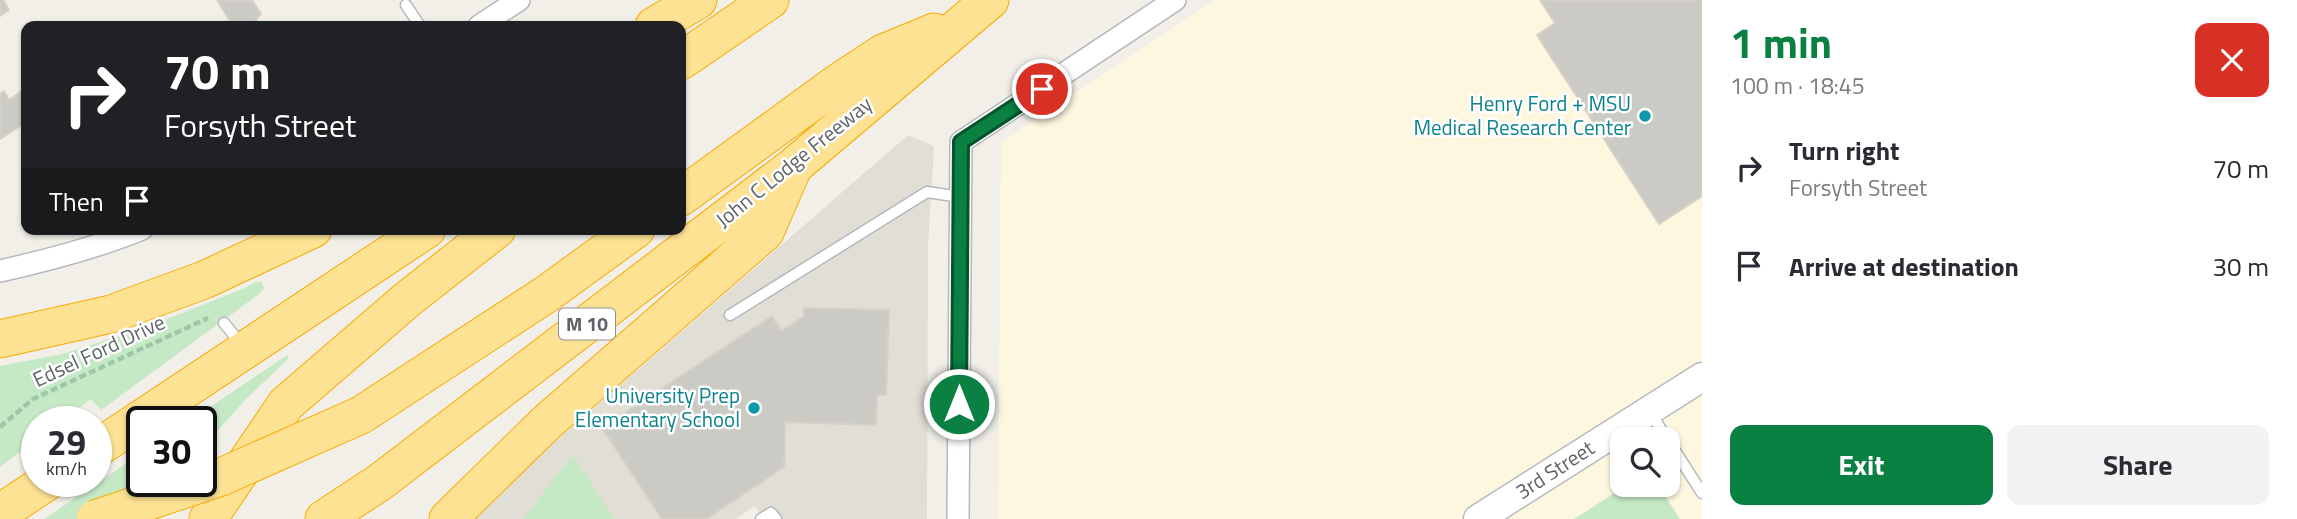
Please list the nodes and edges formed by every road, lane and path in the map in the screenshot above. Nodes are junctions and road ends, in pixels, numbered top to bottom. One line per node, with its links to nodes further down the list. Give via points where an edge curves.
1 (519, 0): 8 (street)
2 (698, 0): 9 (highway)
3 (770, 0): 10 (highway)
4 (1175, 0): 13 (street, via 961,142)
5 (406, 5): 7 (lane)
6 (979, 9): 11 (highway, John C Lodge Freeway / M 10); 12 (highway, via 883,53)
7 (416, 21)
8 (487, 21)
9 (662, 21)
10 (686, 58)
11 (794, 166): 34 (highway, John C Lodge Freeway / M 10, via 380,482); 35 (highway, via 765,232 546,423)
12 (686, 193)
13 (960, 197): 20 (lane, via 927,192); 38 (street)
14 (127, 235): 19 (street)
15 (302, 235): 22 (highway, via 227,276 111,314)
16 (415, 235): 21 (highway)
17 (489, 235): 33 (highway, via 286,404)
18 (628, 235): 32 (highway, bridge, via 361,415 221,477)
19 (0, 271)
20 (730, 315)
21 (229, 328): 25 (path, Edsel Ford Drive, via 33,399); 27 (highway)
22 (0, 340)
23 (1702, 377): 24 (street, 3rd Street)
24 (1648, 410): 26 (lane); 39 (street, 3rd Street)
25 (0, 427)
26 (1659, 427)
27 (112, 434)
28 (1680, 460): 29 (lane)
29 (1702, 493)
30 (24, 497): 31 (highway)
31 (0, 513)
32 (95, 519)
33 (208, 519)
34 (324, 519)
35 (448, 519)
36 (761, 519): 37 (lane, via 771,513)
37 (776, 519)
38 (958, 519)
39 (1478, 519)

